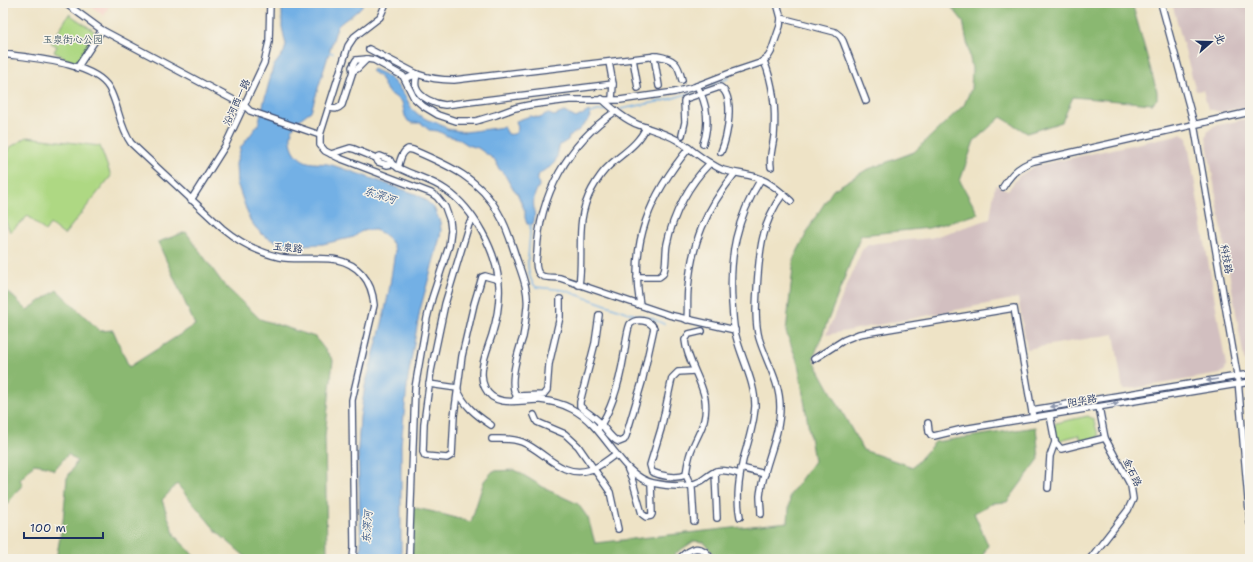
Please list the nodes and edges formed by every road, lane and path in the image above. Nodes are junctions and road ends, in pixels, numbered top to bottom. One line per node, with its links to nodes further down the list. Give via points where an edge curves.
1 (65, 3): 7 (street)
2 (270, 3): 26 (street, 沿河西一路, via 270,32 264,64)
3 (386, 3): 27 (street, via 380,16 354,37 348,46)
4 (777, 3): 6 (street)
5 (1161, 3): 30 (street, 科技路)
6 (781, 18): 13 (street, via 771,52); 25 (street, via 835,32 840,36)
7 (102, 30): 14 (street); 26 (street)
8 (369, 49): 15 (street)
9 (3, 54): 14 (street, 玉泉路)
10 (654, 56): 11 (street); 17 (street, via 672,60 680,69); 19 (street)
11 (632, 59): 12 (street); 21 (street)
12 (609, 62): 15 (street, via 454,80); 18 (street)
13 (764, 62): 20 (street); 39 (street, via 772,88 775,113)
14 (77, 68): 45 (street, 玉泉路, via 93,74 104,82 112,95 123,129 131,143)
15 (417, 74): 16 (street); 18 (street, via 418,92 432,102 445,105)
16 (405, 79): 23 (street, via 414,98 423,106 447,119 465,122 523,106); 27 (street, via 399,73 367,59 353,71 342,105 335,110)
17 (682, 80)
18 (613, 84): 24 (street)
19 (658, 86)
20 (697, 86): 22 (street); 24 (street, via 659,95)
21 (638, 88)
22 (701, 94): 33 (street, via 684,101 685,122); 34 (street, via 708,119); 36 (street, via 720,86 725,91 729,122 728,134)
23 (602, 99): 24 (street); 28 (street)
24 (612, 100)
25 (866, 100)
26 (244, 106): 32 (street, via 250,111); 45 (street, 沿河西一路, via 225,146)
27 (329, 108): 32 (street)
28 (616, 111): 31 (street); 50 (street, via 584,138 567,159 550,189 541,220 536,262 539,273 542,276 560,278)
29 (1250, 112): 30 (street)
30 (1194, 124): 43 (street, via 1034,160 1015,171); 60 (street, 科技路)
31 (646, 127): 35 (street, via 674,138); 50 (street, via 637,141 602,173 588,197 580,228)
32 (320, 135): 37 (street, via 320,145)
33 (682, 135)
34 (703, 144)
35 (690, 148): 38 (street); 48 (street, via 668,176 648,213 637,257)
36 (721, 152)
37 (331, 154): 40 (street, via 350,148 376,158 378,162 392,164); 95 (street, via 431,193 441,201 450,221 449,246 427,318 415,388)
38 (710, 163): 41 (street); 48 (street, via 695,181 677,213 668,238 663,274 659,277)
39 (771, 167)
40 (398, 168): 47 (street, via 447,190); 65 (street, via 404,151 408,149 439,161 471,180 492,202 500,215 522,273 527,296 524,328 515,363)
41 (734, 172): 42 (street); 54 (street, via 707,214 696,240 689,275)
42 (761, 179): 44 (street); 55 (street, via 744,213 734,245 732,294)
43 (1003, 187)
44 (784, 194): 46 (street); 83 (street, via 767,221 759,260 758,332 776,380 780,399 778,428)
45 (191, 200): 94 (street, 玉泉路, via 234,238 254,250 292,259 328,258 344,261 354,266 371,287 373,313 352,400)
46 (791, 201)
47 (473, 219): 49 (street, via 489,246); 62 (street, via 469,224 445,304)
48 (637, 277): 52 (street)
49 (499, 280): 64 (street, via 484,276 481,280 466,335); 65 (street, via 497,316 484,365 483,383 487,391 497,399 502,401)
50 (579, 285): 52 (street)
51 (560, 299): 65 (street, via 559,323 549,364 546,390 542,394)
52 (640, 305): 54 (street)
53 (599, 315): 72 (street, via 580,406)
54 (687, 320): 55 (street)
55 (735, 330): 81 (street, via 753,388 754,402 753,426)
56 (702, 331): 58 (street, via 689,334 685,340)
57 (814, 359): 67 (street, via 844,340 859,334 1014,308)
58 (694, 371): 84 (street, via 706,408 703,427 691,450); 84 (street, via 678,372 672,378 650,465 652,472 677,477)
59 (1250, 374): 60 (street, 阳华路)
60 (1237, 376): 63 (street, 科技路); 67 (street, 阳华路, one-way to 67)
61 (1250, 382): 63 (street, 阳华路)
62 (428, 384): 64 (street); 64 (street, via 424,423 425,456 447,458 452,455)
63 (1238, 384): 66 (street, 阳华路, one-way to 63); 92 (street, 科技路)
64 (457, 388): 73 (street, via 465,404)
65 (515, 398): 74 (street, via 562,405 581,414)
66 (1099, 407): 69 (street, 阳华路); 75 (street, 金石路)
67 (1032, 410): 70 (street)
68 (534, 415): 80 (street, via 537,422 560,431 572,440)
69 (1050, 415): 70 (street, 阳华路); 77 (street)
70 (1033, 418): 71 (street, 阳华路, via 934,436 930,435)
71 (928, 423)
72 (602, 424): 72 (street, via 621,370 630,324 635,321 649,323 654,332 624,440 615,441); 74 (street)
73 (491, 425)
74 (598, 429): 78 (street)
75 (1105, 438): 77 (street, via 1061,449); 98 (street, 金石路, via 1131,486 1133,499 1128,510)
76 (492, 439): 80 (street, via 506,438 522,442 564,469)
77 (1055, 442): 87 (street, via 1050,456)
78 (616, 454): 79 (street); 80 (street)
79 (627, 466): 85 (street, via 639,477); 85 (street, via 642,514 646,518 652,514)
80 (593, 469): 93 (street, via 610,492)
81 (741, 471): 82 (street); 83 (street); 89 (street, via 738,498)
82 (715, 472): 86 (street); 90 (street)
83 (765, 474): 88 (street, via 760,496)
84 (686, 475): 86 (street)
85 (651, 483): 86 (street)
86 (691, 484): 91 (street)
87 (1048, 488)
88 (761, 514)
89 (740, 517)
90 (717, 518)
91 (694, 521)
92 (1250, 523)
93 (618, 529)
94 (353, 559)
95 (409, 559)
96 (679, 559): 97 (street, via 686,552 696,548 704,550)
97 (711, 559)
98 (1090, 559)

